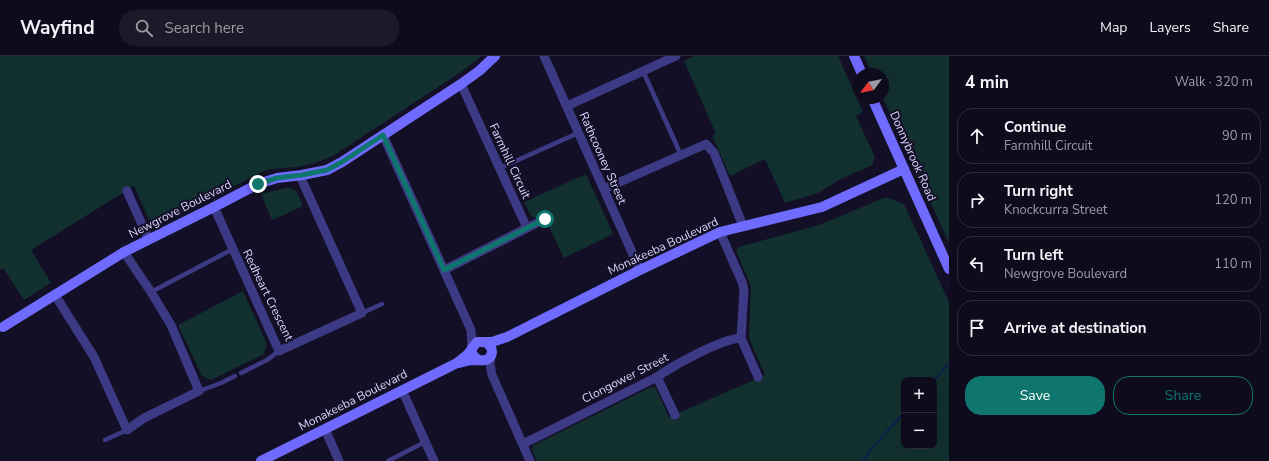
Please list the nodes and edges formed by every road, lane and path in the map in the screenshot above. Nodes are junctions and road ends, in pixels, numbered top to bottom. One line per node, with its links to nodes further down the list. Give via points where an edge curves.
1 (495, 56): 7 (street, Newgrove Boulevard)
2 (544, 56): 9 (street, Rathcooney Street)
3 (676, 56): 6 (street)
4 (854, 56): 5 (street)
5 (859, 68)
6 (643, 71): 9 (street); 12 (lane)
7 (461, 84): 11 (street, Newgrove Boulevard); 13 (street, Farmhill Circuit)
8 (875, 104): 14 (street, Donnybrook Road)
9 (567, 106): 10 (street, Rathcooney Street)
10 (578, 132): 13 (lane); 16 (street, Rathcooney Street)
11 (383, 135): 15 (street, Newgrove Boulevard, via 327,170); 27 (street)
12 (681, 155): 16 (street); 20 (street, via 706,144 710,148)
13 (500, 168): 21 (street, Farmhill Circuit)
14 (904, 169): 20 (street, Monakeeba Boulevard, via 822,207); 26 (street, Donnybrook Road)
15 (300, 176): 18 (street, Newgrove Boulevard, via 277,178 258,184); 32 (street)
16 (604, 189): 28 (street, Rathcooney Street)
17 (127, 191): 23 (street)
18 (214, 207): 23 (street, Newgrove Boulevard); 24 (street, Redheart Crescent)
19 (545, 219): 21 (street)
20 (743, 226): 22 (street, Monakeeba Boulevard)
21 (527, 228): 27 (street)
22 (720, 232): 28 (street, Monakeeba Boulevard); 36 (street, via 744,290)
23 (149, 240): 25 (street, Newgrove Boulevard)
24 (233, 249): 29 (lane); 39 (street, Redheart Crescent)
25 (124, 252): 29 (street); 30 (street, Newgrove Boulevard)
26 (949, 269)
27 (444, 270): 34 (street)
28 (640, 270): 35 (street, Monakeeba Boulevard)
29 (152, 292): 49 (street, via 171,325)
30 (55, 295): 33 (street, Newgrove Boulevard); 52 (street, via 94,357)
31 (382, 304): 32 (lane)
32 (362, 312): 39 (street, Redheart Crescent)
33 (3, 327)
34 (470, 330): 37 (street); 38 (street)
35 (507, 337): 37 (street, Monakeeba Boulevard); 40 (street, Monakeeba Boulevard)
36 (741, 338): 46 (street, Clongower Street, via 728,340); 47 (street)
37 (485, 342): 38 (street, via 477,342); 40 (street, via 490,345)
38 (472, 348): 41 (street, via 472,354); 42 (street, Monakeeba Boulevard)
39 (279, 351): 43 (lane)
40 (492, 354): 41 (street, via 488,359); 44 (street)
41 (478, 361): 42 (street, Monakeeba Boulevard); 44 (street)
42 (457, 363): 48 (street, Monakeeba Boulevard)
43 (241, 373)
44 (492, 375): 55 (street)
45 (235, 376): 49 (lane)
46 (656, 376): 50 (street); 55 (street, Clongower Street)
47 (758, 377)
48 (402, 390): 51 (street, Monakeeba Boulevard); 54 (street)
49 (199, 391): 52 (street, via 144,418)
50 (675, 415)
51 (325, 429): 56 (street, Monakeeba Boulevard); 57 (street)
52 (126, 430): 53 (lane)
53 (105, 440)
54 (425, 442): 58 (lane); 59 (street)
55 (523, 444): 60 (street)
56 (261, 461)
57 (338, 461)
58 (388, 461)
59 (434, 461)
60 (530, 461)

